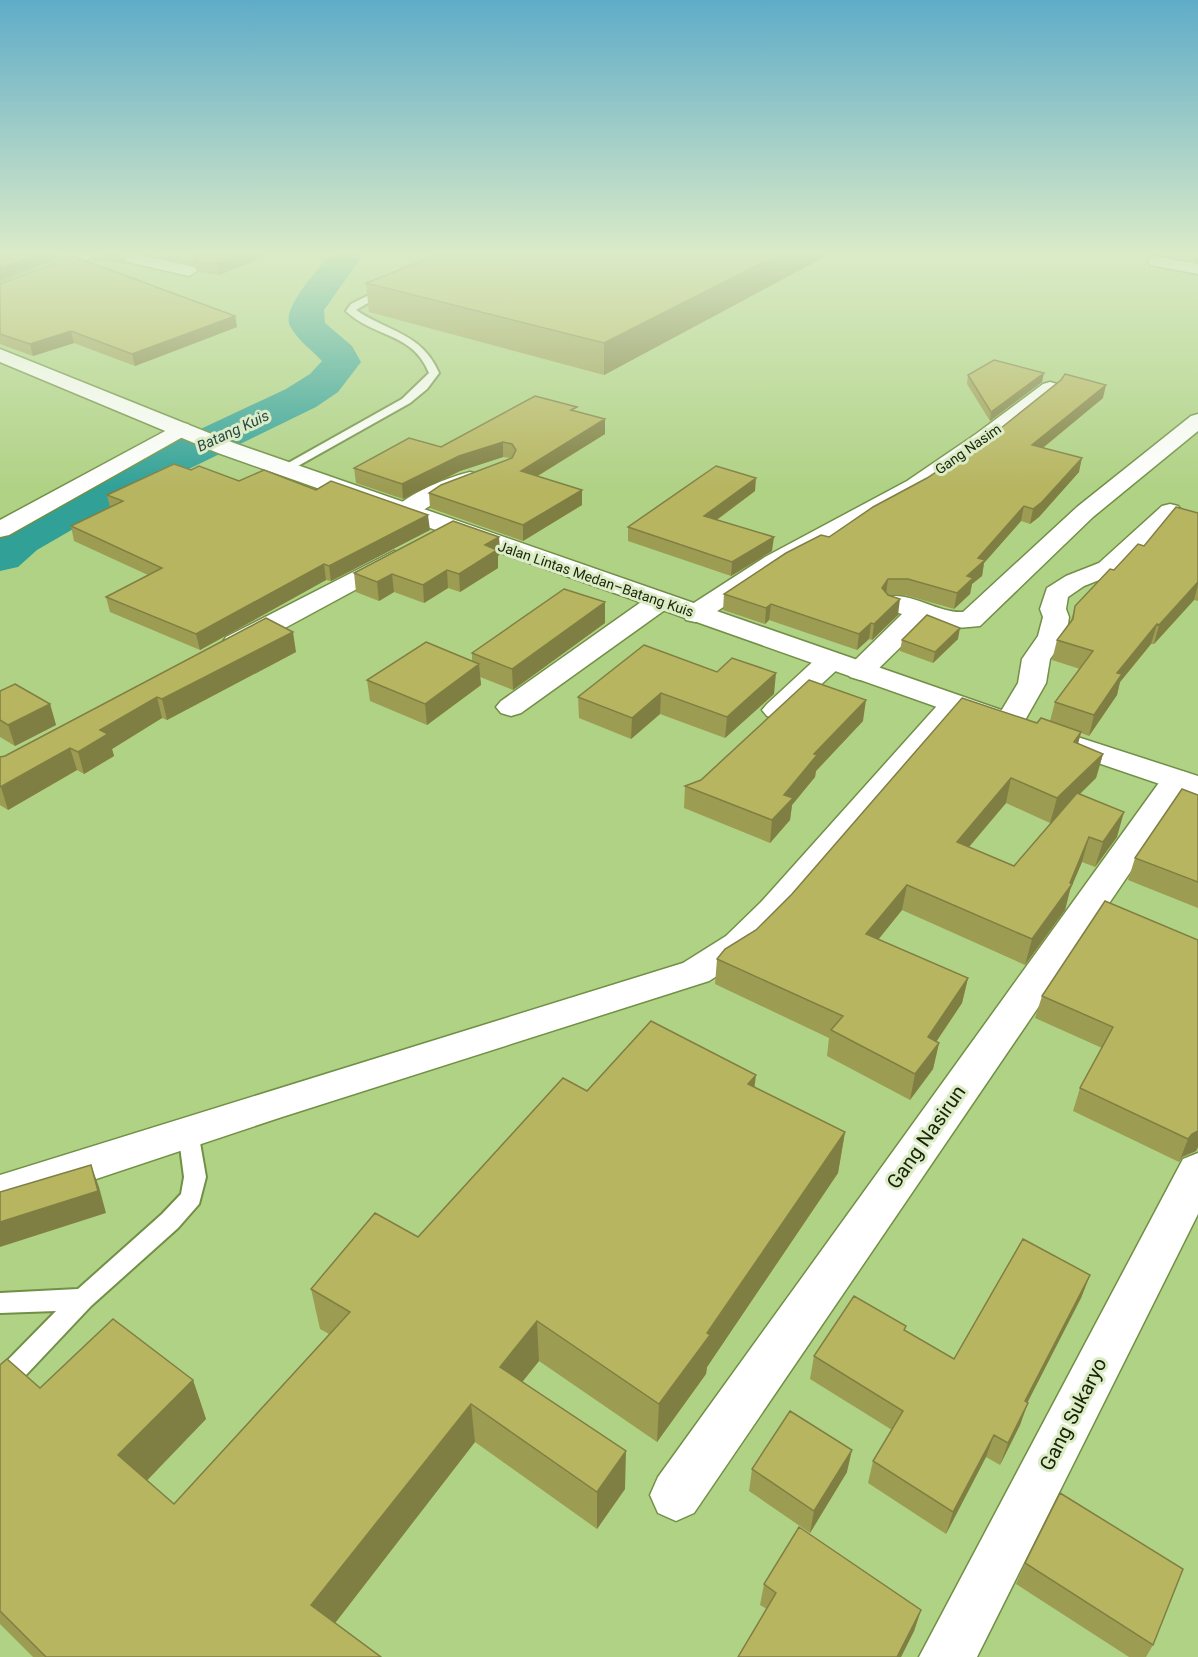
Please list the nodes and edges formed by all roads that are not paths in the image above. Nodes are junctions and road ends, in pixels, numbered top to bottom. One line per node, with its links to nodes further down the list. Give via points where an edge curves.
1 (390, 332): 6 (lane, via 421,349 431,361 434,373 406,401)
2 (0, 356): 5 (main road, Jalan Lintas Medan–Batang Kuis)
3 (1050, 388): 13 (main road, Gang Nasim, via 915,486 774,562)
4 (1198, 420): 16 (main road, via 1085,512 969,620 946,621 907,607)
5 (189, 433): 6 (main road, Jalan Lintas Medan–Batang Kuis); 10 (main road)
6 (285, 469): 8 (main road, Jalan Lintas Medan–Batang Kuis)
7 (493, 470): 8 (main road, via 433,494)
8 (404, 512): 11 (main road, Jalan Lintas Medan–Batang Kuis)
9 (1170, 512): 19 (main road, via 1108,568 1075,581 1056,594 1052,637 1036,659 1032,683)
10 (3, 525)
11 (451, 528): 12 (main road, Jalan Lintas Medan–Batang Kuis); 14 (main road)
12 (660, 601): 13 (main road, Jalan Lintas Medan–Batang Kuis); 18 (main road)
13 (695, 614): 15 (main road, Jalan Lintas Medan–Batang Kuis)
14 (210, 657)
15 (830, 661): 16 (main road, Jalan Lintas Medan–Batang Kuis); 20 (main road)
16 (860, 671): 17 (main road, Jalan Lintas Medan–Batang Kuis)
17 (954, 704): 19 (main road, Jalan Lintas Medan–Batang Kuis); 22 (main road, via 774,910 740,945 718,960 666,983)
18 (511, 707)
19 (1009, 723): 21 (main road, Jalan Lintas Medan–Batang Kuis)
20 (754, 731)
21 (1187, 783): 28 (main road, Gang Nasirun)
22 (188, 1131): 24 (main road); 25 (lane, via 195,1177 191,1198)
23 (1198, 1171): 29 (main road, Gang Sukaryo)
24 (0, 1193)
25 (83, 1299): 26 (lane); 27 (lane)
26 (0, 1303)
27 (0, 1386)
28 (676, 1495)
29 (947, 1657)

